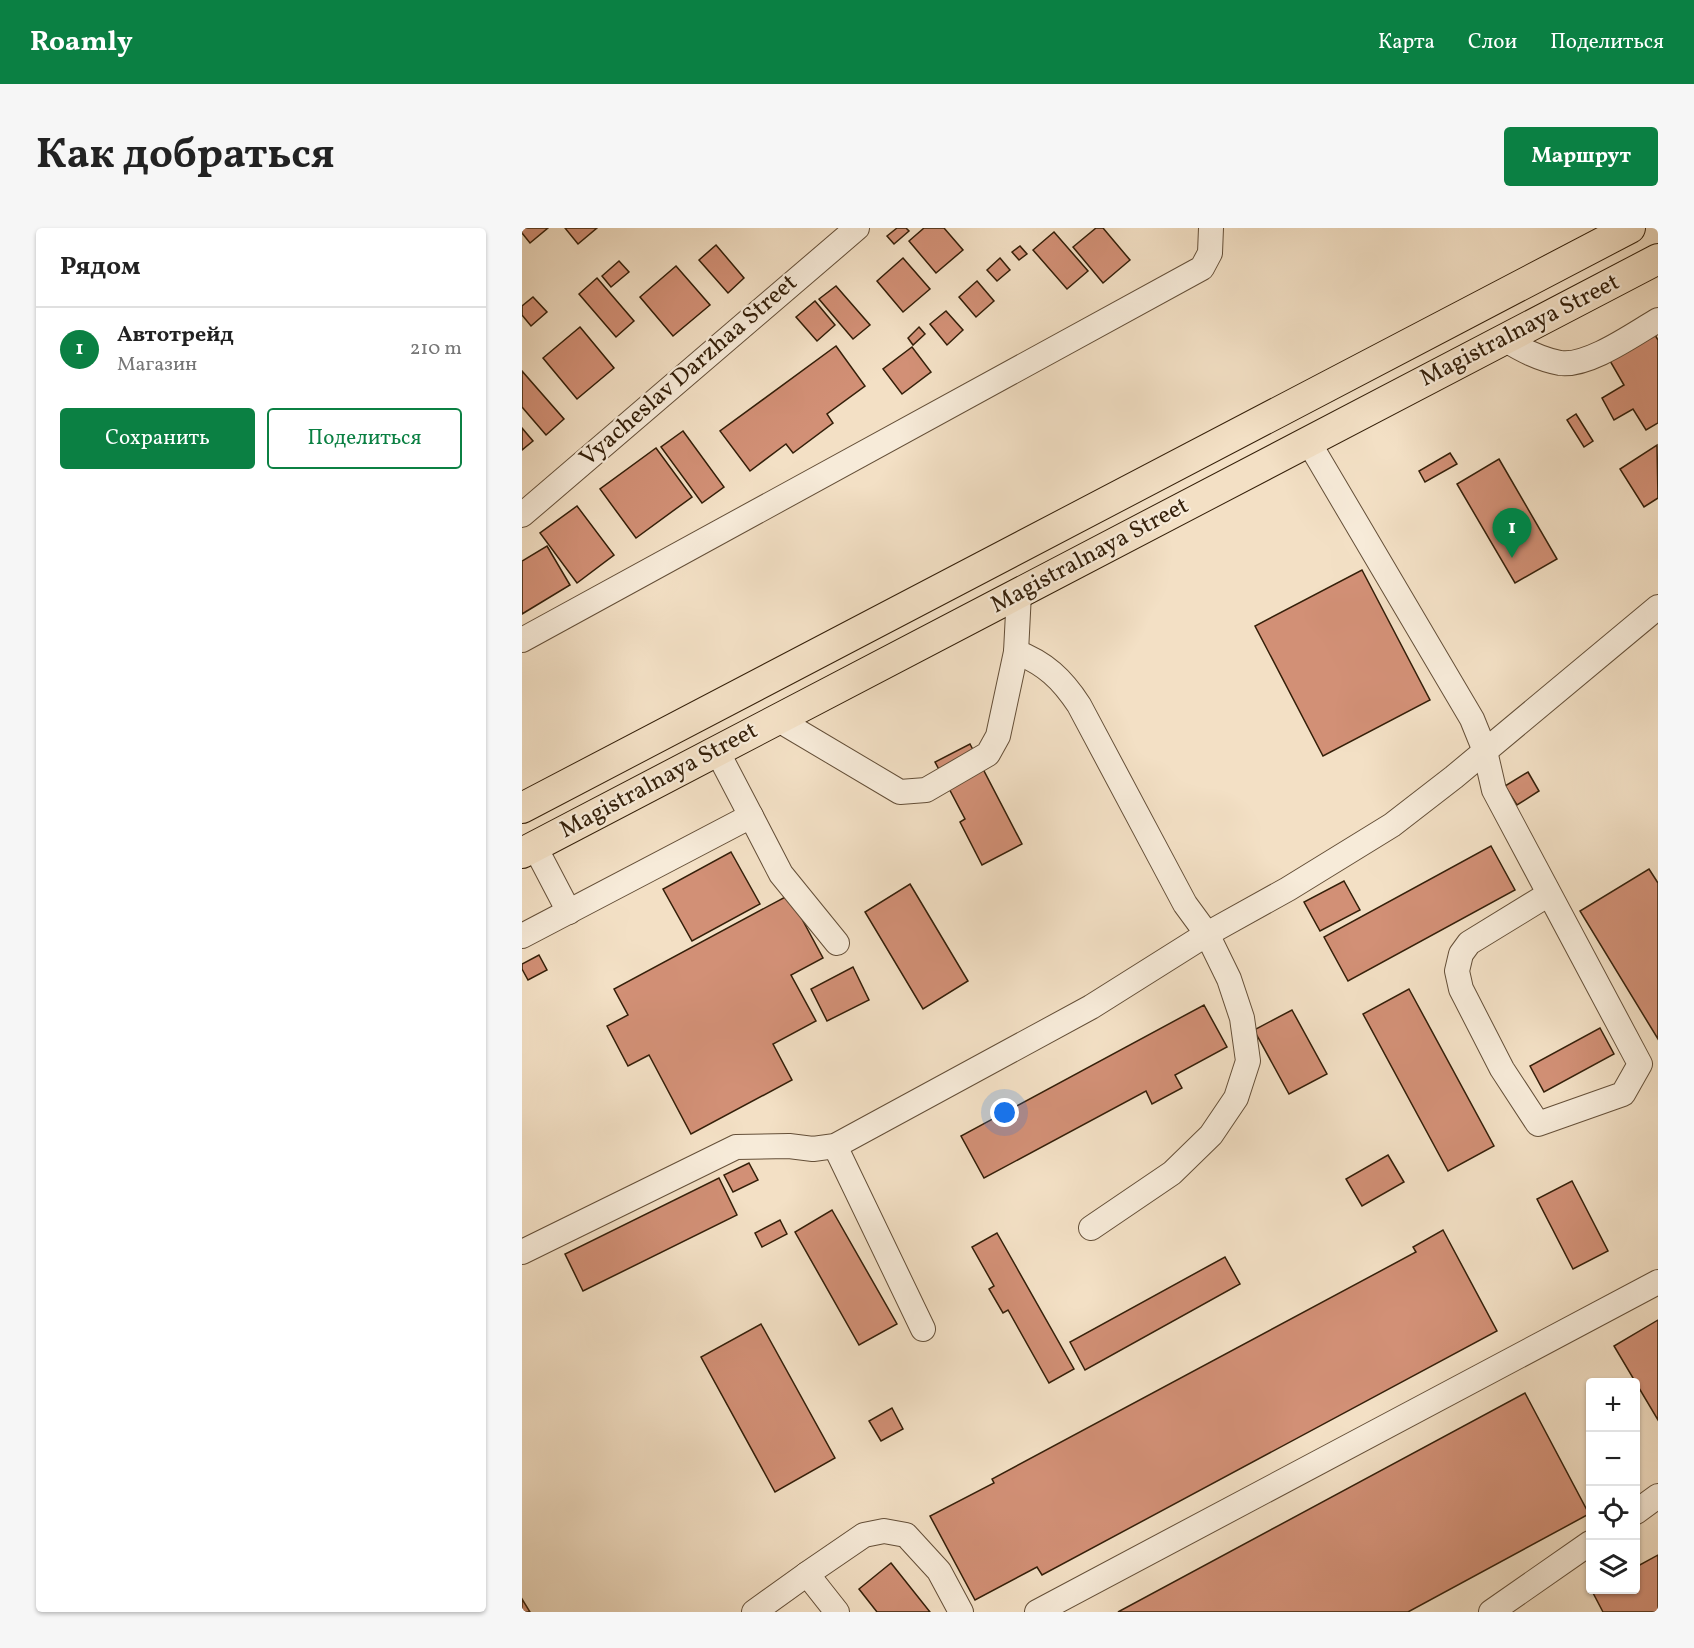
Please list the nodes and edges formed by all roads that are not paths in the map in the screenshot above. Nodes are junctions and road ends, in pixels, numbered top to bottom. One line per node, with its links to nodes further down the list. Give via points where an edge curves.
1 (857, 228): 8 (street, Vyacheslav Darzhaa Street)
2 (1211, 228): 11 (street, via 1210,253 1202,268)
3 (1630, 228): 16 (main road, Magistralnaya Street)
4 (1658, 260): 6 (main road, Magistralnaya Street)
5 (1658, 320): 6 (street, via 1594,357 1562,363 1531,355)
6 (1503, 339): 7 (main road, Magistralnaya Street)
7 (1308, 441): 9 (main road, Magistralnaya Street); 15 (street, via 1472,719)
8 (522, 515)
9 (1019, 593): 12 (street); 13 (main road, Magistralnaya Street)
10 (1658, 607): 15 (street)
11 (522, 640)
12 (1016, 652): 13 (street, via 998,735 988,754 926,790 900,792); 21 (street, via 1050,669 1067,686 1185,904)
13 (777, 719): 14 (main road, Magistralnaya Street)
14 (717, 751): 17 (street); 18 (main road, Magistralnaya Street)
15 (1485, 751): 19 (street, via 1494,790); 21 (street, via 1392,825)
16 (522, 808)
17 (751, 816): 20 (street); 23 (street, via 781,874)
18 (528, 850): 20 (street)
19 (1549, 894): 19 (street, via 1640,1064 1623,1094 1538,1124 1502,1069 1461,989 1457,971 1461,954 1469,944)
20 (569, 912): 22 (street)
21 (1207, 934): 24 (street, via 1091,1007); 25 (street, via 1242,1018 1248,1061 1236,1098 1211,1135 1172,1173)
22 (522, 936)
23 (837, 943)
24 (835, 1146): 26 (street, via 736,1147); 28 (street)
25 (1091, 1228)
26 (522, 1252)
27 (1658, 1282): 36 (street)
28 (923, 1329)
29 (1658, 1496): 30 (street)
30 (1640, 1509)
31 (1586, 1546): 37 (street)
32 (807, 1574): 33 (street); 34 (street); 35 (street, via 864,1535 884,1531 906,1535 939,1571)
33 (754, 1612)
34 (837, 1612)
35 (961, 1612)
36 (1037, 1612)
37 (1491, 1612)

